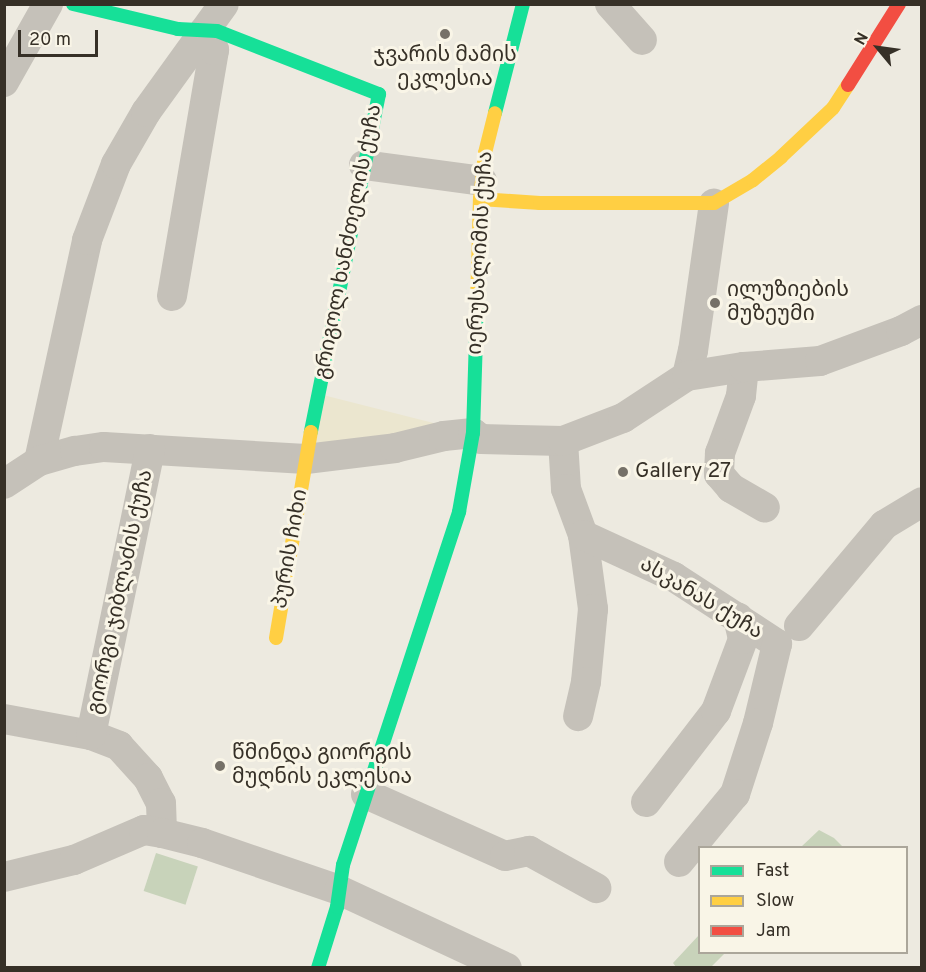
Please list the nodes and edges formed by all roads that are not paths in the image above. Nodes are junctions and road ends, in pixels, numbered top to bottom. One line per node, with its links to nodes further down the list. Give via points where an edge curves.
1 (48, 4): 9 (street)
2 (73, 4): 7 (street, გრიგოლ ხანძთელის ქუჩა)
3 (224, 4): 7 (street)
4 (523, 4): 11 (street, იერუსალიმის ქუჩა, via 491,122)
5 (610, 4): 8 (street)
6 (899, 4): 12 (street, via 833,108 753,180)
7 (204, 32): 10 (street, გრიგოლ ხანძთელის ქუჩა, via 217,31 379,94); 13 (street, via 214,50); 21 (street, via 146,112 112,175 87,240)
8 (642, 40)
9 (4, 82)
10 (364, 165): 11 (street); 20 (street, გრიგოლ ხანძთელის ქუჩა)
11 (481, 190): 12 (street, via 540,203); 17 (street, იერუსალიმის ქუჩა)
12 (714, 203): 16 (street)
13 (172, 296)
14 (921, 320): 15 (street, via 820,361)
15 (744, 367): 16 (street); 24 (street, via 741,396 720,453 719,474 731,488)
16 (687, 376): 18 (street, via 623,418)
17 (473, 433): 18 (street, via 481,439); 20 (street); 32 (street, იერუსალიმის ქუჩა, via 459,512)
18 (563, 441): 25 (street, via 566,489)
19 (150, 448): 20 (street); 21 (street, via 94,448); 31 (street, გიორგი ჯიბლაძის ქუჩა)
20 (306, 459): 28 (street, პურის ჩიხი)
21 (39, 461): 22 (street)
22 (4, 484)
23 (921, 502): 27 (street, via 884,525)
24 (765, 508)
25 (583, 535): 26 (street, ასკანას ქუჩა, via 674,577); 29 (street, via 593,609)
26 (738, 618): 27 (street, ასკანას ქუჩა); 33 (street, via 743,639 716,711)
27 (788, 635): 35 (street, via 735,794)
28 (276, 638)
29 (578, 716)
30 (4, 719): 31 (street)
31 (92, 735): 34 (street, via 119,746 148,778 161,803)
32 (366, 794): 37 (street, via 505,856 529,851); 38 (street, იერუსალიმის ქუჩა)
33 (646, 802)
34 (162, 833): 36 (street, via 144,830 74,860); 38 (street)
35 (680, 862)
36 (4, 877)
37 (596, 888)
38 (339, 890): 39 (street, იერუსალიმის ქუჩა); 40 (street)
39 (318, 968)
40 (507, 968)

